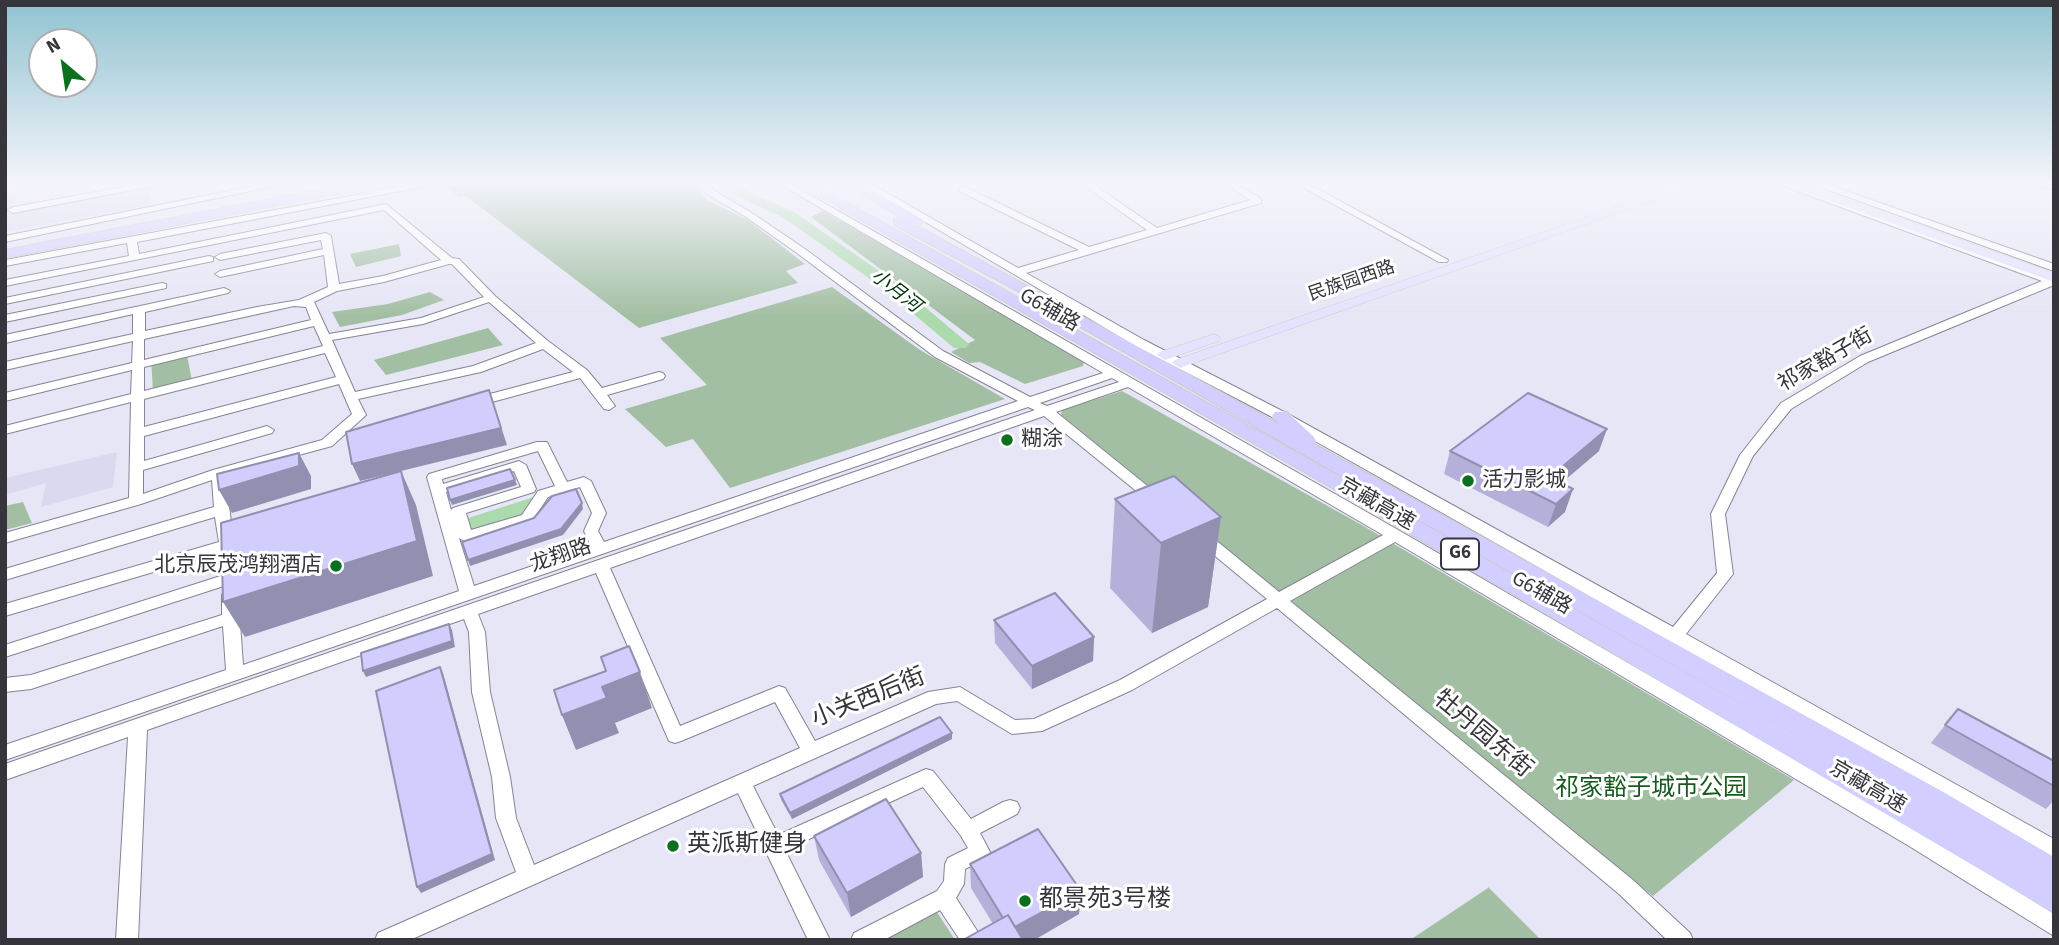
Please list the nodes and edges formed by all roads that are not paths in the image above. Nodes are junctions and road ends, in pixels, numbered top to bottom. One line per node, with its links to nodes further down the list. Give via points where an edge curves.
1 (63, 227): 29 (street)
2 (97, 227): 26 (highway)
3 (98, 227): 26 (highway)
4 (167, 227): 28 (highway)
5 (184, 227): 28 (street)
6 (184, 227): 32 (highway)
7 (286, 227): 30 (street)
8 (409, 227): 39 (street)
9 (766, 227): 82 (street, via 939,354)
10 (858, 227): 40 (street, G6辅路)
11 (880, 227): 40 (highway)
12 (893, 227): 126 (highway, 京藏高速 / G6)
13 (903, 227): 44 (highway, 京藏高速 / G6)
14 (926, 227): 44 (highway)
15 (934, 227): 44 (street, G6辅路)
16 (1040, 227): 34 (street)
17 (1149, 227): 27 (street)
18 (1168, 227): 27 (street)
19 (1382, 227): 38 (street)
20 (1538, 227): 38 (main road, 民族园西路)
21 (1570, 227): 68 (main road, 民族园西路)
22 (1908, 227): 45 (street)
23 (1912, 227): 45 (main road)
24 (1920, 227): 45 (main road)
25 (1926, 227): 45 (street)
26 (88, 229): 31 (highway)
27 (1155, 231): 34 (street)
28 (126, 235): 32 (highway); 36 (street); 41 (street)
29 (5, 239)
30 (207, 243): 36 (street); 37 (street)
31 (5, 245)
32 (46, 246): 35 (highway)
33 (330, 251): 37 (street, via 326,236); 43 (street); 48 (street)
34 (1088, 251): 44 (street)
35 (5, 254)
36 (134, 258): 42 (street)
37 (215, 258): 43 (street); 49 (street)
38 (1443, 260): 66 (main road, 民族园西路)
39 (449, 261): 48 (street); 51 (street, via 455,261)
40 (918, 262): 72 (street, G6辅路)
41 (5, 263)
42 (58, 272): 46 (street); 49 (street)
43 (220, 274): 50 (street)
44 (1011, 275): 59 (highway, 京藏高速 / G6); 64 (street, G6辅路)
45 (2053, 277): 108 (street, 祁家豁子街, via 1864,359 1786,406 1747,455 1718,514 1725,574)
46 (5, 283)
47 (162, 286): 54 (street)
48 (334, 288): 53 (street)
49 (56, 291): 52 (street); 54 (street)
50 (224, 291): 55 (street); 56 (street)
51 (491, 298): 63 (street, via 423,321); 65 (street)
52 (5, 302)
53 (302, 303): 56 (street); 58 (street, via 310,304)
54 (53, 309): 57 (street); 60 (street)
55 (139, 310): 60 (street); 61 (street)
56 (227, 317): 61 (street)
57 (5, 319)
58 (318, 322): 63 (street); 69 (street)
59 (1085, 324): 64 (highway); 89 (highway, 京藏高速 / G6)
60 (50, 329): 62 (street); 67 (street)
61 (140, 336): 67 (street); 69 (street)
62 (5, 339)
63 (327, 343): 74 (street); 77 (street)
64 (1140, 343): 66 (street, G6辅路)
65 (544, 344): 71 (street); 79 (street, via 477,369)
66 (1165, 355): 68 (street, G6辅路)
67 (47, 357): 70 (street)
68 (1180, 363): 83 (street, G6辅路)
69 (140, 365): 77 (street); 78 (street)
70 (5, 366)
71 (583, 373): 76 (street); 81 (street)
72 (1114, 373): 75 (street, G6辅路); 82 (street, 龙翔路)
73 (659, 376): 76 (street)
74 (343, 379): 79 (street); 86 (street)
75 (1130, 383): 82 (street, 龙翔路); 98 (street, G6辅路)
76 (599, 393): 80 (street)
77 (139, 396): 84 (street); 86 (street)
78 (5, 397)
79 (351, 397): 88 (street, via 359,415)
80 (609, 405)
81 (462, 406)
82 (1039, 407): 95 (street); 101 (street, 龙翔路)
83 (1281, 416): 89 (highway); 108 (street, G6辅路)
84 (5, 430)
85 (267, 430): 90 (street)
86 (138, 433): 90 (street)
87 (354, 436): 88 (street)
88 (327, 443): 91 (street)
89 (1331, 463): 123 (highway, 京藏高速 / G6, via 1936,801)
90 (137, 467): 94 (street)
91 (218, 473): 94 (street); 96 (street)
92 (558, 488): 93 (street, via 542,445 434,477); 93 (street, via 543,494 527,518 466,537 458,511 529,489 519,465); 101 (street, via 584,481 598,513 591,531)
93 (438, 490): 105 (street, via 459,544)
94 (136, 501): 99 (street)
95 (1162, 505)
96 (222, 510): 100 (street); 102 (street)
97 (1194, 530): 104 (street, 牡丹园东街)
98 (1395, 535): 104 (street, 小关西后街); 127 (street, G6辅路, via 1916,840)
99 (5, 538)
100 (226, 545): 103 (street); 106 (street)
101 (600, 557): 105 (street, 龙翔路); 115 (street, via 676,736 779,693)
102 (5, 575)
103 (230, 578): 107 (street); 109 (street)
104 (1279, 599): 115 (street, 小关西后街, via 1126,685 1036,726 1013,727 960,694 934,696); 133 (street, 牡丹园东街, via 1626,887)
105 (468, 603): 110 (street, 龙翔路); 114 (street, 龙翔路); 124 (street, via 477,632 481,692 506,818)
106 (5, 610)
107 (230, 618): 110 (street); 111 (street)
108 (1676, 635): 122 (street, G6辅路)
109 (5, 651)
110 (235, 673): 116 (street, 龙翔路)
111 (31, 682): 112 (street); 113 (street)
112 (5, 685)
113 (5, 691)
114 (138, 726): 117 (street, 龙翔路); 128 (street)
115 (811, 751): 118 (street, 小关西后街)
116 (5, 753)
117 (5, 772)
118 (742, 782): 121 (street); 124 (street, 小关西后街)
119 (1010, 808): 120 (street)
120 (968, 830): 121 (street, via 926,777); 125 (street, via 980,852 955,864 954,884)
121 (774, 846): 130 (street)
122 (2054, 849)
123 (2054, 872)
124 (528, 877): 129 (street, 小关西后街)
125 (944, 898): 131 (street); 132 (street)
126 (2054, 900)
127 (2054, 926)
128 (127, 940)
129 (386, 940)
130 (819, 940)
131 (862, 940)
132 (972, 940)
133 (1682, 940)

